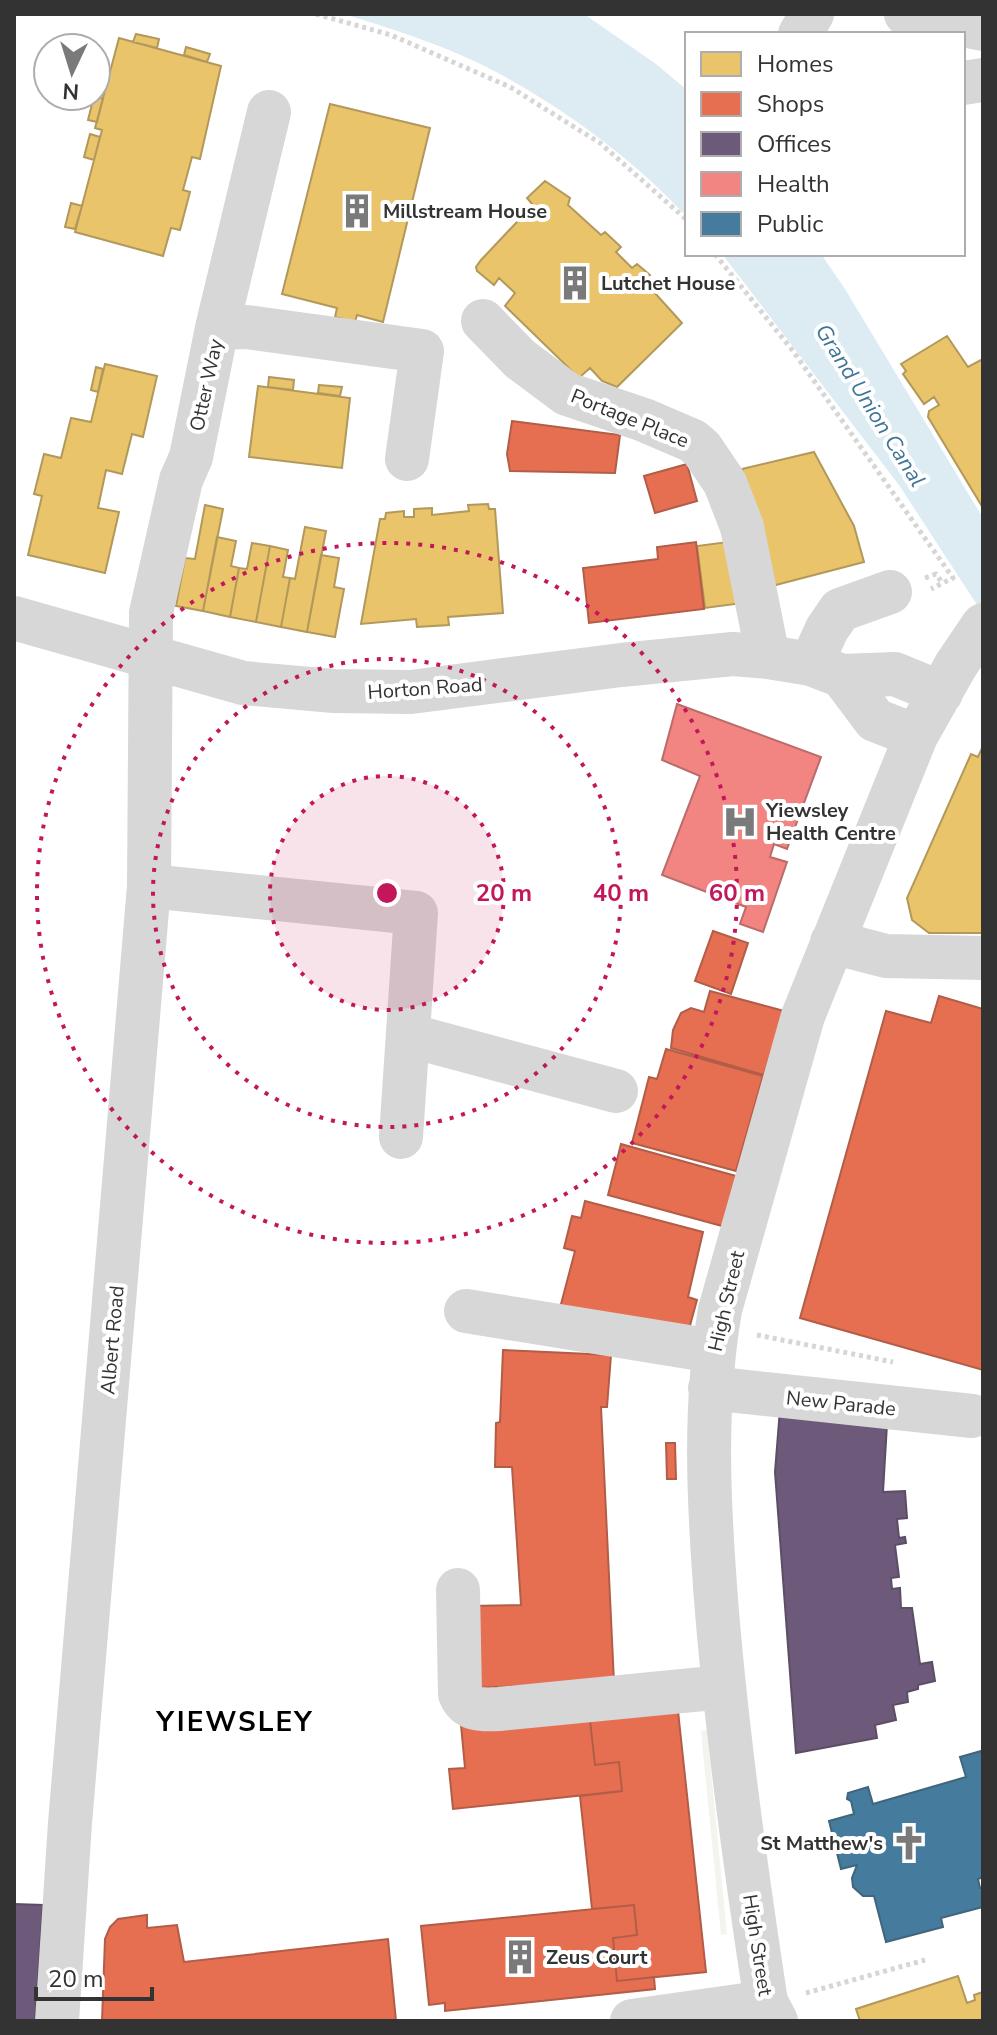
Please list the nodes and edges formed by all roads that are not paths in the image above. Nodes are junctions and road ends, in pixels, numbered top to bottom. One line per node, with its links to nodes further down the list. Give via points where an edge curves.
1 (812, 14): 4 (street)
2 (906, 14): 3 (street)
3 (983, 29)
4 (801, 32)
5 (269, 112): 7 (street, Otter Way)
6 (483, 321): 12 (street, Portage Place, via 520,359 567,394 644,420 702,449 725,483 742,527)
7 (217, 328): 8 (street, via 247,327 422,351); 13 (street, Otter Way, via 151,613)
8 (407, 459)
9 (890, 592): 14 (street, via 840,610 827,629)
10 (14, 618): 13 (street, Horton Road)
11 (983, 625): 15 (street, High Street, bridge)
12 (768, 657): 13 (street, Horton Road, via 733,654 465,687 371,693 243,683); 14 (street, Horton Road)
13 (149, 658): 17 (street, Albert Road)
14 (826, 670): 15 (street, Horton Road); 16 (street, via 875,720)
15 (948, 679): 16 (street, High Street)
16 (916, 736): 18 (street, High Street)
17 (149, 886): 20 (street, via 416,913); 29 (street, Albert Road)
18 (832, 942): 19 (street, via 886,956); 24 (street, High Street, via 803,1016)
19 (983, 958)
20 (408, 1035): 21 (street); 22 (street)
21 (616, 1091)
22 (401, 1137)
23 (466, 1311): 24 (street, New Parade)
24 (713, 1355): 25 (street, New Parade); 27 (street, High Street, via 711,1532)
25 (972, 1416)
26 (458, 1590): 27 (street, via 460,1694 473,1708)
27 (723, 1687): 28 (street, High Street)
28 (771, 2012): 30 (street)
29 (57, 2021)
30 (632, 2021)

